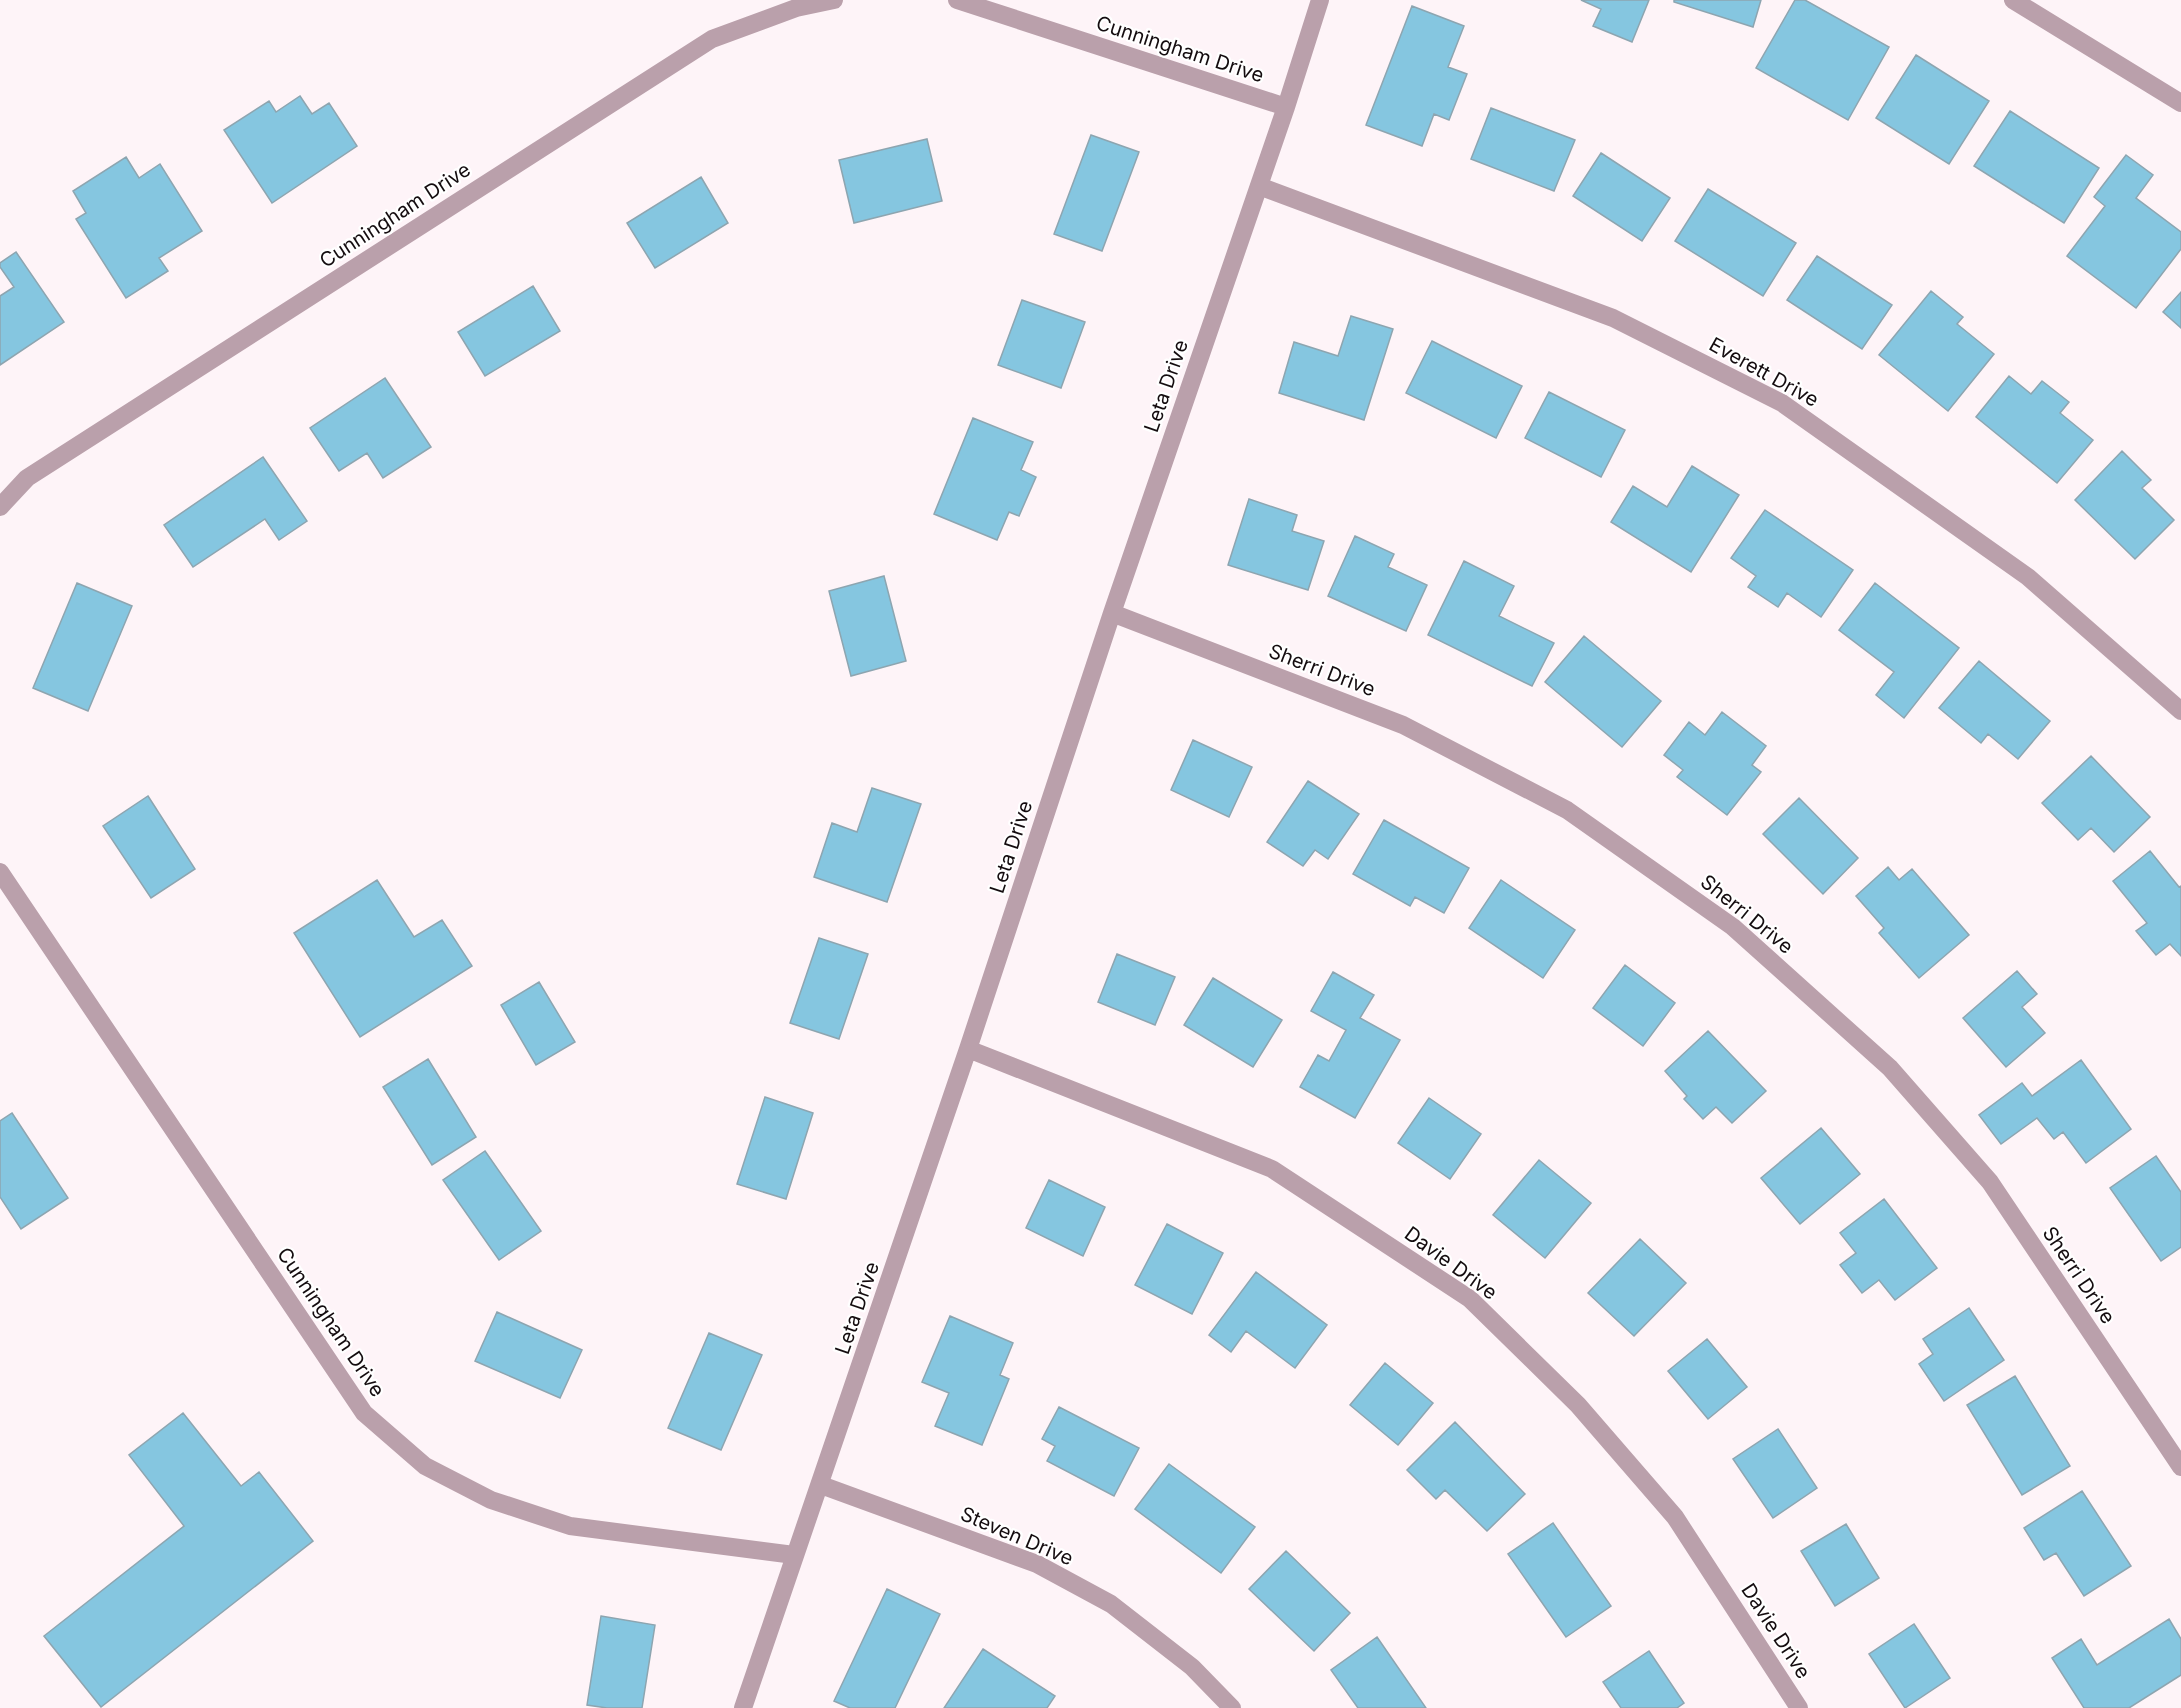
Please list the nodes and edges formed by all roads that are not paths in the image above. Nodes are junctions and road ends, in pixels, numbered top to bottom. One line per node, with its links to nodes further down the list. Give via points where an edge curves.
1 (834, 0): 8 (street, Cunningham Drive, via 796,8 712,39 27,478)
2 (957, 0): 6 (street, Cunningham Drive)
3 (1320, 0): 6 (street, Leta Drive)
4 (2013, 0): 5 (street)
5 (2181, 103)
6 (1286, 107): 7 (street, Leta Drive)
7 (1259, 186): 9 (street, Leta Drive); 10 (street, Everett Drive, via 1613,318 1782,403 2028,577)
8 (0, 507)
9 (1112, 613): 12 (street, Leta Drive); 13 (street, Sherri Drive, via 1403,725 1568,810 1733,927 1890,1068 1990,1182)
10 (2181, 711)
11 (0, 872): 15 (street, Cunningham Drive, via 364,1413 425,1466 491,1500 570,1526)
12 (968, 1049): 14 (street, Leta Drive); 18 (street, Davie Drive, via 1272,1169 1470,1299 1578,1405 1675,1517)
13 (2181, 1467)
14 (821, 1485): 15 (street, Leta Drive); 17 (street, Steven Drive, via 1037,1564 1112,1604 1192,1667)
15 (794, 1555): 16 (street, Leta Drive)
16 (743, 1708)
17 (1232, 1708)
18 (1799, 1708)

